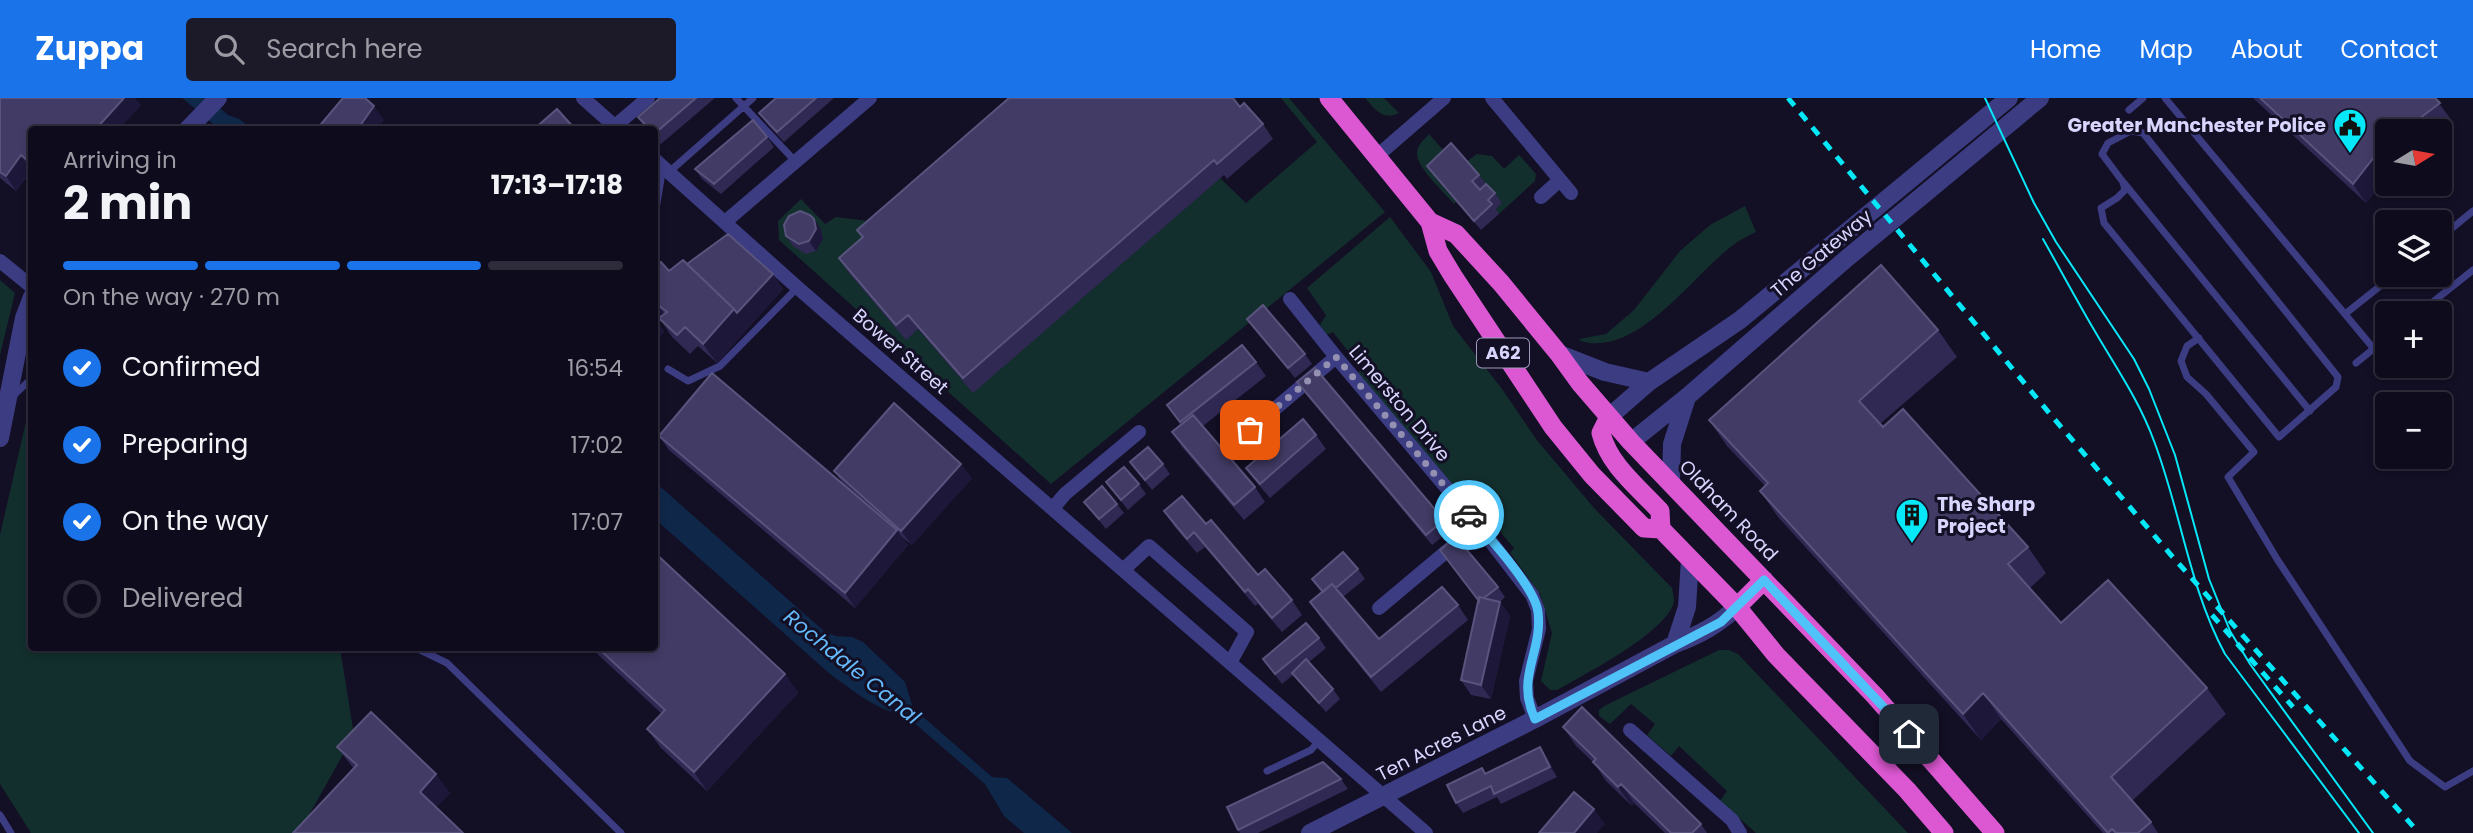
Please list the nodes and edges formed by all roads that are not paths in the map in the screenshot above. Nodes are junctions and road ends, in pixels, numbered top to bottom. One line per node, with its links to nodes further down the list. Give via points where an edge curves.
1 (218, 98): 16 (street)
2 (583, 98): 17 (street)
3 (648, 98): 18 (street)
4 (736, 98): 14 (lane)
5 (753, 98): 14 (lane)
6 (870, 98): 20 (street)
7 (1329, 98): 19 (highway, Oldham Road / A62)
8 (1444, 98): 19 (street)
9 (1492, 98): 22 (street)
10 (2009, 98): 47 (street, The Gateway, via 1740,320)
11 (2040, 98): 48 (street, The Gateway)
12 (2143, 98): 15 (lane)
13 (2165, 98): 39 (lane)
14 (744, 106): 20 (lane); 21 (lane)
15 (2129, 110)
16 (191, 126)
17 (615, 126)
18 (619, 126)
19 (1377, 156): 29 (highway, Oldham Road / A62)
20 (795, 162): 28 (street)
21 (662, 166): 25 (lane); 28 (street, Bower Street)
22 (1560, 180): 24 (street); 26 (street)
23 (2123, 182): 40 (lane, via 2125,190 2101,208 2104,223); 50 (lane); 50 (lane, via 2102,154 2108,143 2121,135 2143,133 2338,377 2336,387)
24 (1570, 192)
25 (658, 194)
26 (1541, 197)
27 (2473, 211): 30 (lane)
28 (725, 222): 35 (street, Bower Street)
29 (1430, 222): 42 (highway, Oldham Road / A62, via 1456,234); 57 (highway, Oldham Road / A62, via 1438,251 1452,276 1553,427)
30 (2452, 228)
31 (0, 261): 33 (street)
32 (2473, 270): 37 (lane)
33 (28, 284)
34 (2379, 287): 39 (lane)
35 (798, 288): 45 (lane, via 720,366 688,381); 59 (street, Bower Street)
36 (1290, 299): 43 (street, Limerston Drive)
37 (2433, 301)
38 (28, 308): 49 (street)
39 (2345, 314): 41 (lane)
40 (2199, 338): 50 (lane, via 2279,437); 74 (lane, via 2187,346 2181,361 2187,377 2253,453 2228,477 2277,559 2410,761 2445,788)
41 (2374, 349): 44 (lane)
42 (1559, 354): 47 (street); 51 (highway, Oldham Road / A62)
43 (1336, 357): 52 (street); 60 (street, Limerston Drive)
44 (2356, 363)
45 (668, 369)
46 (28, 382): 49 (lane)
47 (1649, 382): 51 (street, The Gateway)
48 (1688, 396): 55 (street, The Gateway); 58 (street, via 1672,444)
49 (8, 400): 54 (street)
50 (2309, 411)
51 (1609, 417): 55 (highway, Oldham Road / A62); 56 (highway, via 1601,433)
52 (1250, 430)
53 (1139, 432): 59 (street)
54 (0, 438)
55 (1631, 442): 56 (highway); 58 (highway, Oldham Road / A62)
56 (1611, 458): 57 (highway); 61 (highway, via 1660,511)
57 (1592, 475): 61 (highway, Oldham Road / A62, via 1644,528)
58 (1671, 482): 64 (highway, Oldham Road / A62)
59 (1053, 508): 63 (street, Bower Street)
60 (1478, 525): 66 (street); 70 (street, Limerston Drive, via 1522,579 1538,610 1539,629 1527,681 1527,698)
61 (1661, 529): 62 (highway, Oldham Road / A62)
62 (1690, 559): 65 (highway, Oldham Road / A62); 67 (street, via 1687,607)
63 (1123, 570): 69 (street, Bower Street); 69 (street, via 1149,547 1247,632)
64 (1764, 580): 65 (highway); 83 (highway, Oldham Road / A62, via 1875,695)
65 (1737, 607): 67 (street, Ten Acres Lane, via 1721,622); 82 (highway, Oldham Road / A62, via 1776,655)
66 (1379, 608)
67 (1675, 645): 70 (street, Ten Acres Lane)
68 (422, 651): 78 (lane, via 447,663)
69 (1230, 663): 72 (street, Bower Street)
70 (1535, 719): 75 (street, Ten Acres Lane)
71 (1630, 730): 81 (street)
72 (1319, 741): 73 (lane, via 1311,750); 75 (street, Bower Street)
73 (1267, 771)
74 (2473, 771)
75 (1383, 796): 79 (street, Ten Acres Lane); 80 (street, Bower Street)
76 (0, 815): 77 (lane)
77 (11, 833)
78 (621, 833)
79 (1310, 833)
80 (1426, 833)
81 (1740, 833)
82 (1944, 833)
83 (1996, 833)

